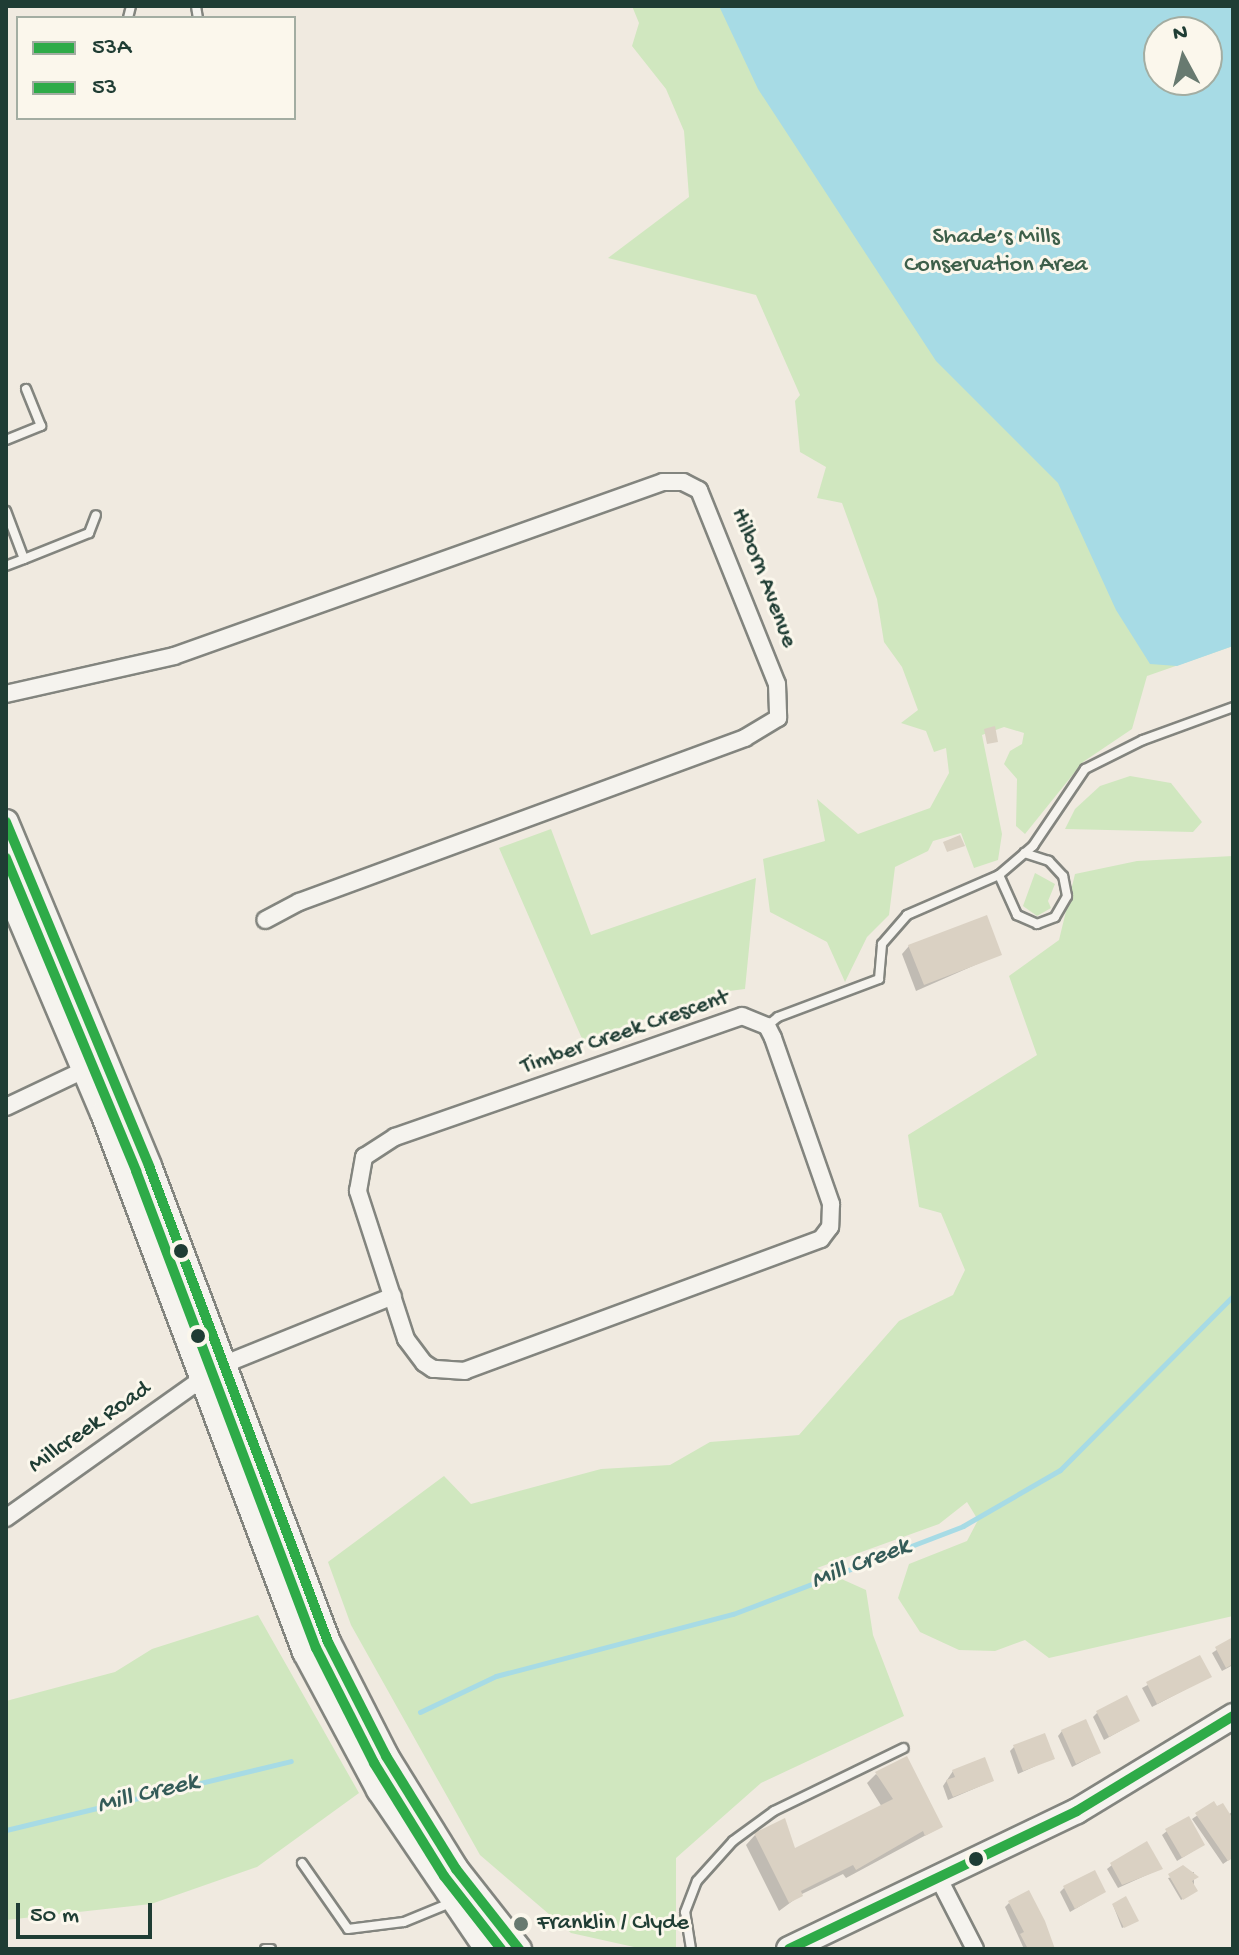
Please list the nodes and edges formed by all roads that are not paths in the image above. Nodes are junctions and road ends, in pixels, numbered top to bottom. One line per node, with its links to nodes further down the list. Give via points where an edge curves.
1 (26, 389): 2 (lane, via 41,426)
2 (6, 440)
3 (6, 511): 5 (lane)
4 (96, 515): 5 (lane, via 89,533)
5 (24, 559): 6 (lane)
6 (6, 566)
7 (6, 694): 13 (street, Hilborn Avenue, via 174,656 663,482 683,482 699,490 710,505 777,684 778,718 745,738 299,902)
8 (1233, 707): 10 (lane, via 1143,740 1085,769)
9 (6, 822): 18 (main road)
10 (1024, 853): 11 (lane); 11 (lane, via 1049,861 1063,876 1067,896 1055,917 1037,924 1017,915)
11 (999, 875): 14 (lane, via 907,915 882,944 879,979 778,1017)
12 (6, 885): 15 (main road)
13 (265, 920)
14 (767, 1026): 17 (street, Timber Creek Crescent, via 754,1018 729,1018 378,1145 364,1157 358,1191); 17 (street, Timber Creek Crescent, via 831,1204 830,1227 821,1239 465,1371 433,1369 424,1363 406,1339)
15 (84, 1070): 16 (street); 19 (main road)
16 (6, 1107)
17 (393, 1296): 18 (street)
18 (225, 1364): 30 (main road, via 298,1573 350,1690 456,1869)
19 (203, 1378): 20 (street, Millcreek Road); 25 (main road, via 277,1587 312,1666 351,1743)
20 (6, 1518)
21 (1233, 1716): 24 (main road, via 1077,1811)
22 (904, 1748): 31 (lane, via 774,1811 733,1841 697,1881 685,1912)
23 (302, 1863): 25 (lane, via 348,1929 404,1922)
24 (939, 1879): 26 (main road); 32 (street)
25 (451, 1902): 29 (main road)
26 (798, 1947)
27 (265, 1949): 28 (lane)
28 (271, 1949)
29 (487, 1949)
30 (519, 1949)
31 (691, 1949)
32 (975, 1949)

